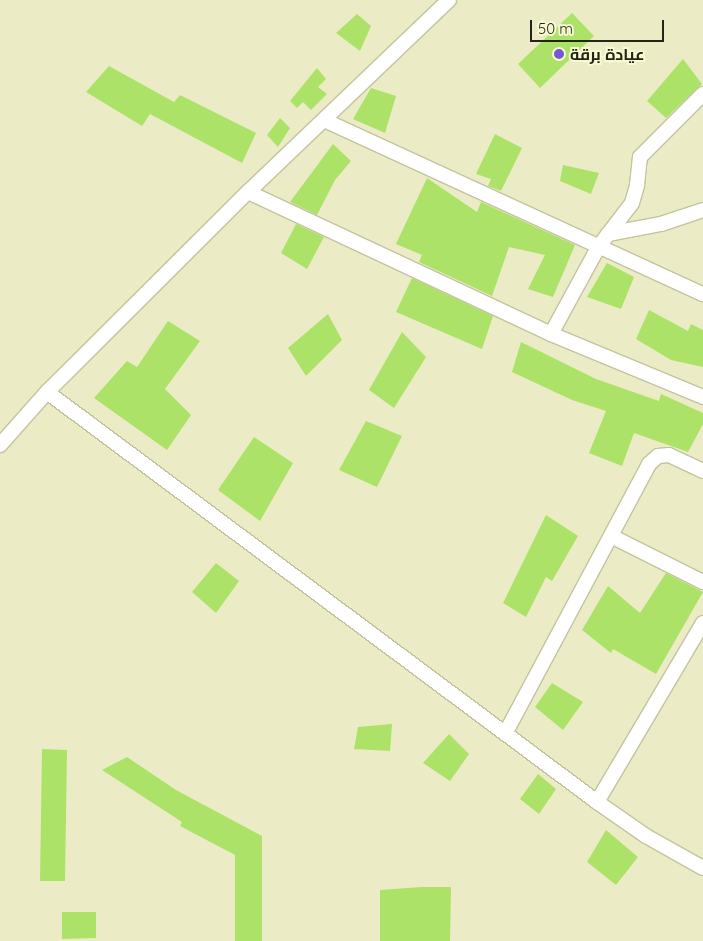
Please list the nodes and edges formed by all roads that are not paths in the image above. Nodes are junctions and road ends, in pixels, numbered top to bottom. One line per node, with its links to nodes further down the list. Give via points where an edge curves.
1 (449, 0): 3 (street)
2 (703, 94): 6 (street, via 640,157 636,194)
3 (324, 120): 4 (street); 7 (street)
4 (248, 192): 9 (street); 10 (street)
5 (703, 210): 6 (street, via 662,224)
6 (608, 234): 7 (street)
7 (599, 246): 8 (street); 9 (street)
8 (703, 294)
9 (551, 334): 11 (street)
10 (47, 392): 12 (street); 17 (street)
11 (703, 397)
12 (0, 445)
13 (703, 471): 14 (street, via 669,455 658,456 650,464)
14 (613, 537): 15 (street); 17 (street)
15 (703, 582)
16 (703, 623): 18 (street)
17 (506, 732): 18 (street)
18 (597, 802): 19 (street, via 646,836)
19 (703, 868)

